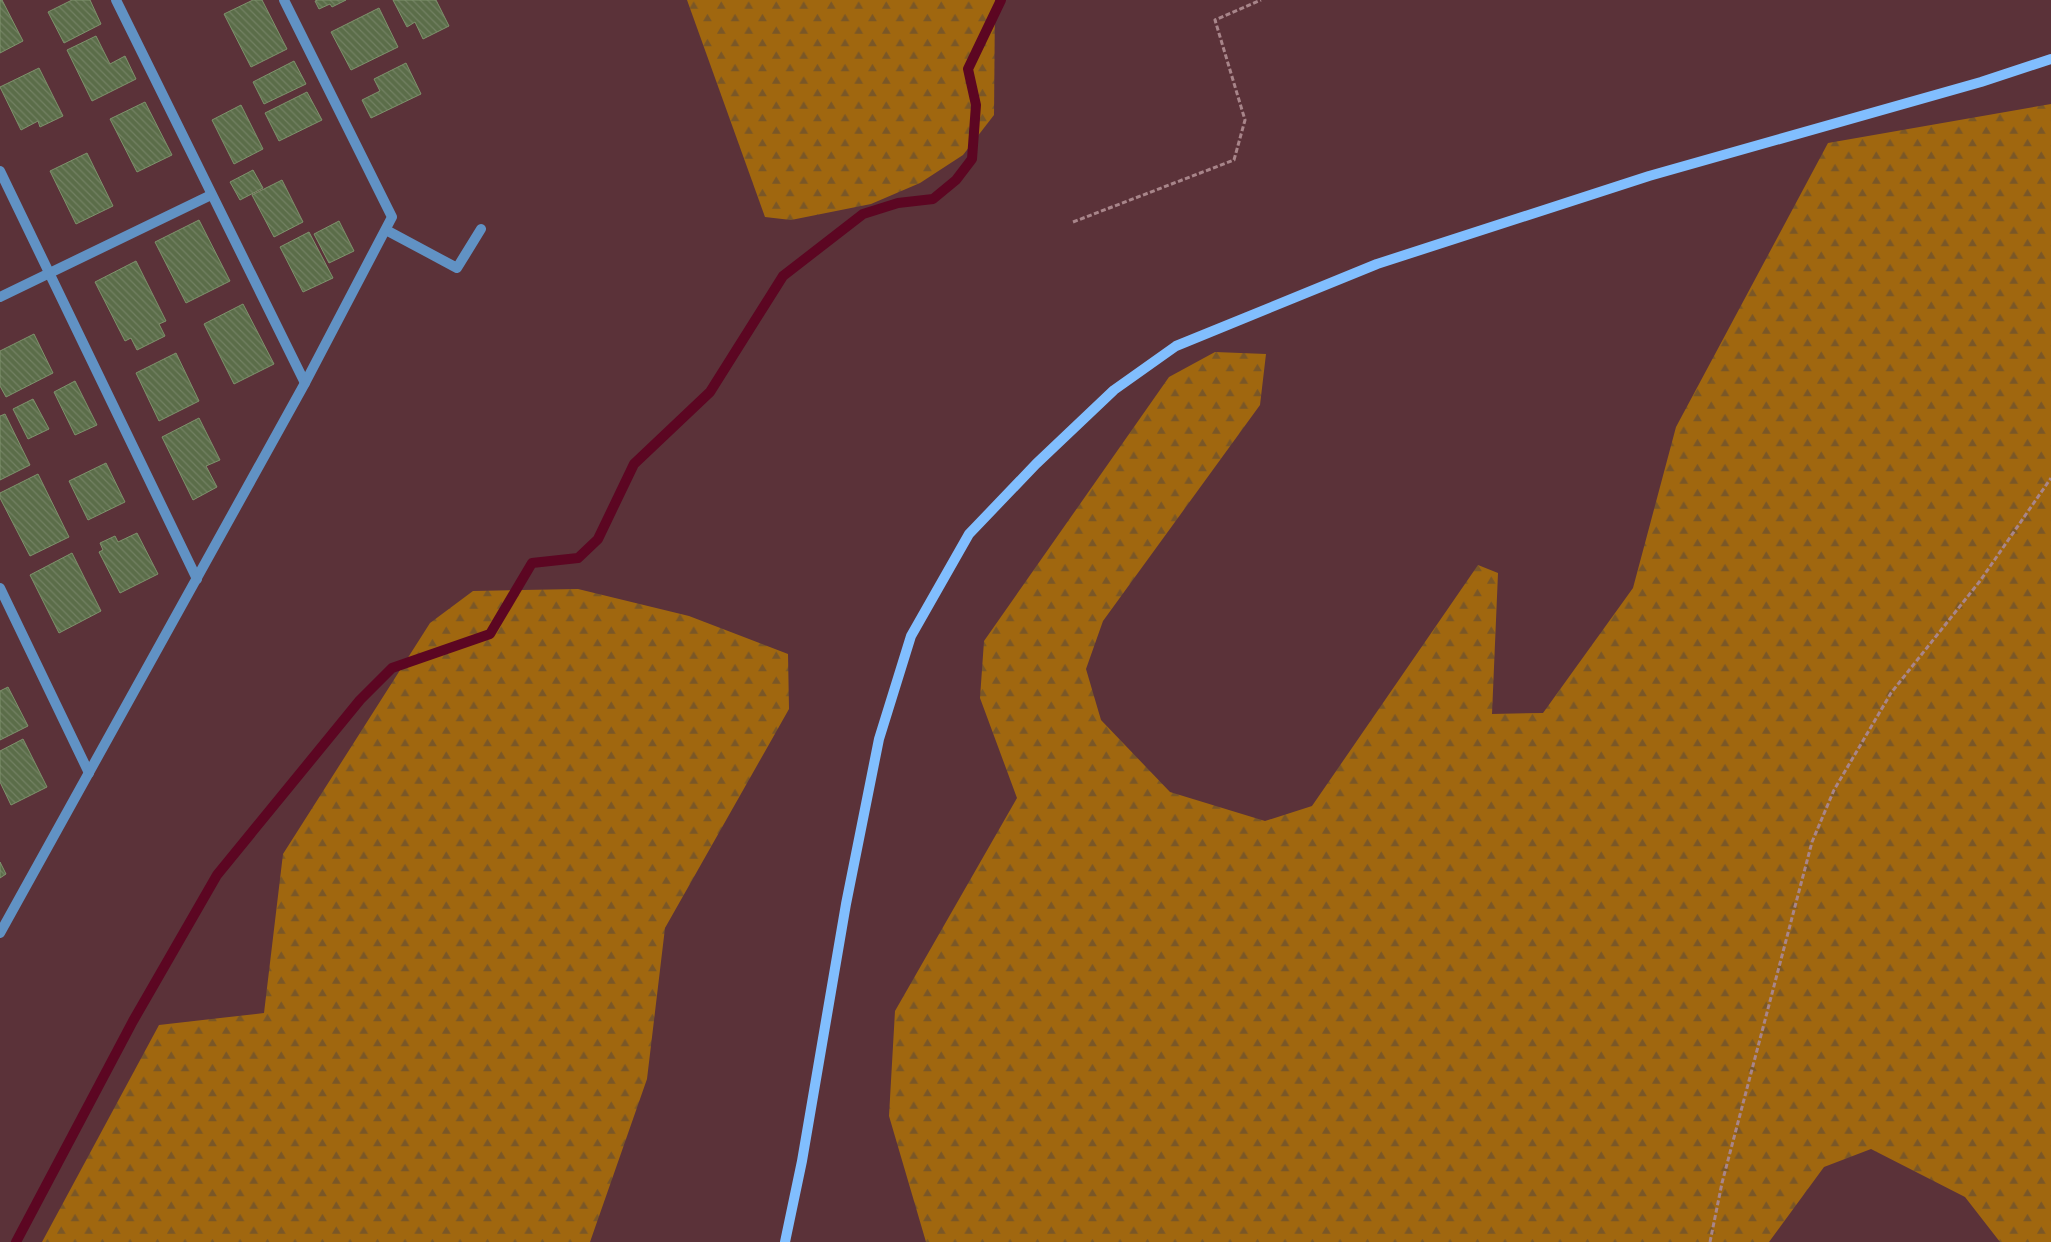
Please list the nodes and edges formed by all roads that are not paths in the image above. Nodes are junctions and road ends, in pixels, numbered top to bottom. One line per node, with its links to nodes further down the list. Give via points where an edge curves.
1 (116, 0): 5 (street)
2 (284, 0): 7 (street, via 392,217)
3 (2051, 59): 15 (street, via 1981,82 1648,176 1377,264 1176,346 1107,397 969,534 910,636 879,739)
4 (0, 171): 8 (street)
5 (211, 195): 8 (street); 10 (street)
6 (481, 229): 7 (street, via 457,268)
7 (386, 230): 10 (street)
8 (50, 273): 9 (street); 11 (street)
9 (0, 297)
10 (305, 382): 11 (street)
11 (197, 578): 13 (street)
12 (0, 588): 13 (street)
13 (89, 772): 14 (street)
14 (0, 933)
15 (785, 1242)

